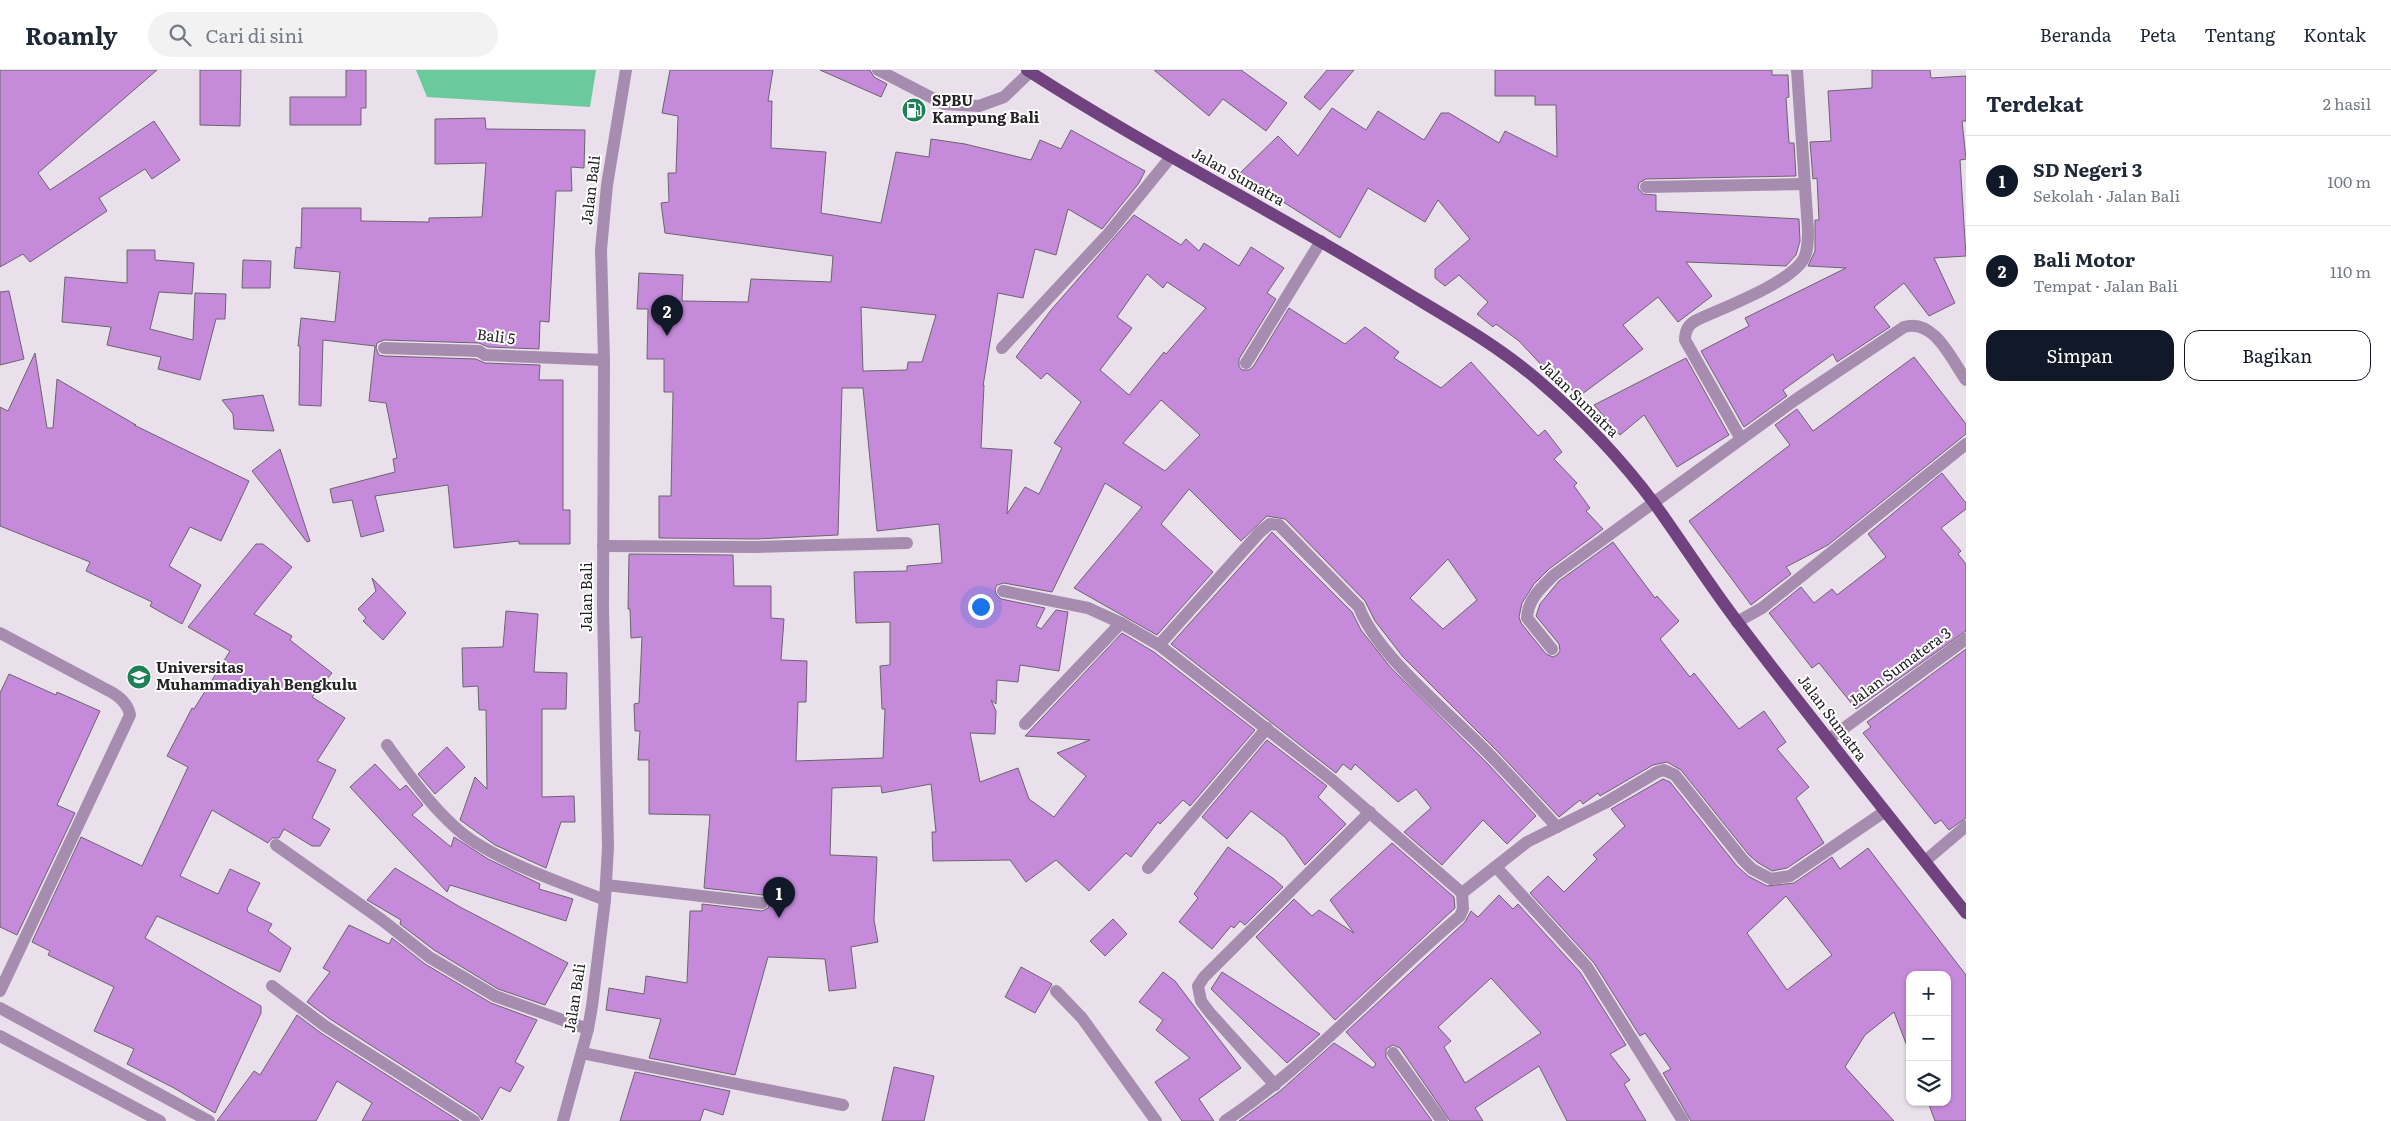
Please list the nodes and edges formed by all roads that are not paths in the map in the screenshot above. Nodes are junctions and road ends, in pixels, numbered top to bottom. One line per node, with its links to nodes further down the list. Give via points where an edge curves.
1 (626, 70): 11 (street, Jalan Bali, via 600,250)
2 (878, 70): 4 (street, via 944,104 979,106 1004,97)
3 (1798, 70): 6 (street)
4 (1028, 71): 5 (main road, Jalan Sumatra)
5 (1170, 158): 8 (main road, Jalan Sumatra); 10 (street, via 1108,234)
6 (1805, 184): 7 (street); 14 (street, via 1808,236 1803,261 1776,283 1690,324 1685,334 1685,340)
7 (1646, 187)
8 (1321, 241): 12 (street); 16 (main road, Jalan Sumatra, via 1500,350 1578,417)
9 (384, 348): 11 (street, Bali 5)
10 (1002, 348)
11 (604, 360): 18 (street, Jalan Bali)
12 (1246, 363)
13 (1966, 380): 14 (street, via 1932,332 1921,325 1908,325)
14 (1742, 439): 16 (street)
15 (1966, 444): 20 (street, via 1762,608)
16 (1654, 503): 20 (main road, Jalan Sumatra); 25 (street, via 1539,590 1528,606 1527,618)
17 (907, 543): 18 (street, via 756,547)
18 (603, 546): 38 (street, Jalan Bali)
19 (1004, 591): 21 (street, via 1088,608)
20 (1737, 622): 28 (main road, Jalan Sumatra)
21 (1121, 623): 24 (street); 26 (street)
22 (0, 633): 44 (street, via 122,698 130,715)
23 (1966, 639): 28 (street, Jalan Sumatera 3)
24 (1159, 645): 27 (street); 33 (street, via 1260,532 1270,524 1279,525 1359,607 1364,621 1402,668)
25 (1552, 650)
26 (1025, 724)
27 (1267, 728): 30 (street); 37 (street)
28 (1829, 739): 31 (main road, Jalan Sumatra)
29 (386, 745): 40 (street, via 449,820 475,843 530,870)
30 (1370, 812): 39 (street); 51 (street, via 1198,986 1201,1001 1210,1013)
31 (1884, 812): 33 (street, via 1790,876 1779,879 1771,879 1752,869 1675,775 1667,771 1657,772); 35 (main road, Jalan Sumatra)
32 (1966, 826): 35 (street)
33 (1557, 827): 36 (street, via 1528,842)
34 (276, 845): 47 (street, via 428,957 495,996)
35 (1925, 861): 42 (main road, Jalan Sumatra)
36 (1496, 867): 39 (street); 60 (street, via 1587,967)
37 (1148, 868)
38 (606, 885): 40 (street, Jalan Bali); 41 (street)
39 (1462, 893): 51 (street, via 1460,916)
40 (605, 900): 47 (street, Jalan Bali)
41 (762, 903)
42 (1966, 913)
43 (272, 986): 55 (street, via 325,1026)
44 (0, 991)
45 (1056, 991): 57 (street, via 1082,1018)
46 (0, 1008): 54 (street)
47 (588, 1030): 49 (street, Jalan Bali)
48 (0, 1036): 53 (street)
49 (582, 1053): 52 (street); 56 (street, Jalan Bali)
50 (1393, 1053): 59 (street)
51 (1275, 1085): 58 (street)
52 (842, 1105)
53 (160, 1121)
54 (209, 1121)
55 (474, 1121)
56 (563, 1121)
57 (1156, 1121)
58 (1225, 1121)
59 (1442, 1121)
60 (1683, 1121)

